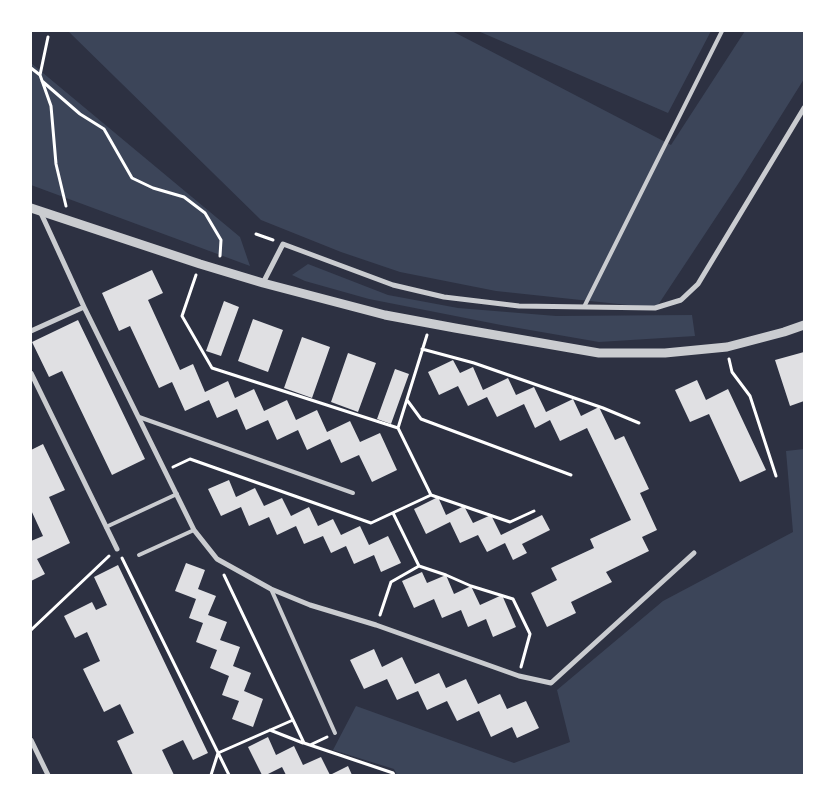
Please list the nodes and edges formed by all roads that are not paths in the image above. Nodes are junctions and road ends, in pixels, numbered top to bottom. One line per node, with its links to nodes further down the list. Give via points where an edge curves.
1 (722, 31): 6 (lane)
2 (804, 108): 6 (street, via 693,290 681,300 655,308)
3 (36, 210): 4 (street); 5 (street)
4 (263, 283): 6 (street, via 283,244 393,285 444,297 519,306); 7 (street, via 384,315 598,352 665,354 727,347)
5 (84, 307): 8 (street); 10 (street)
6 (584, 307)
7 (804, 325)
8 (31, 331)
9 (31, 373): 13 (street)
10 (139, 417): 11 (lane); 12 (street)
11 (354, 493)
12 (177, 494): 13 (lane); 14 (street)
13 (106, 527): 15 (street)
14 (194, 530): 17 (lane); 18 (street, via 216,559)
15 (117, 549)
16 (694, 553): 18 (street, via 551,683 519,676)
17 (139, 556)
18 (271, 590): 19 (lane)
19 (335, 733)
20 (31, 740): 21 (street)
21 (48, 775)

